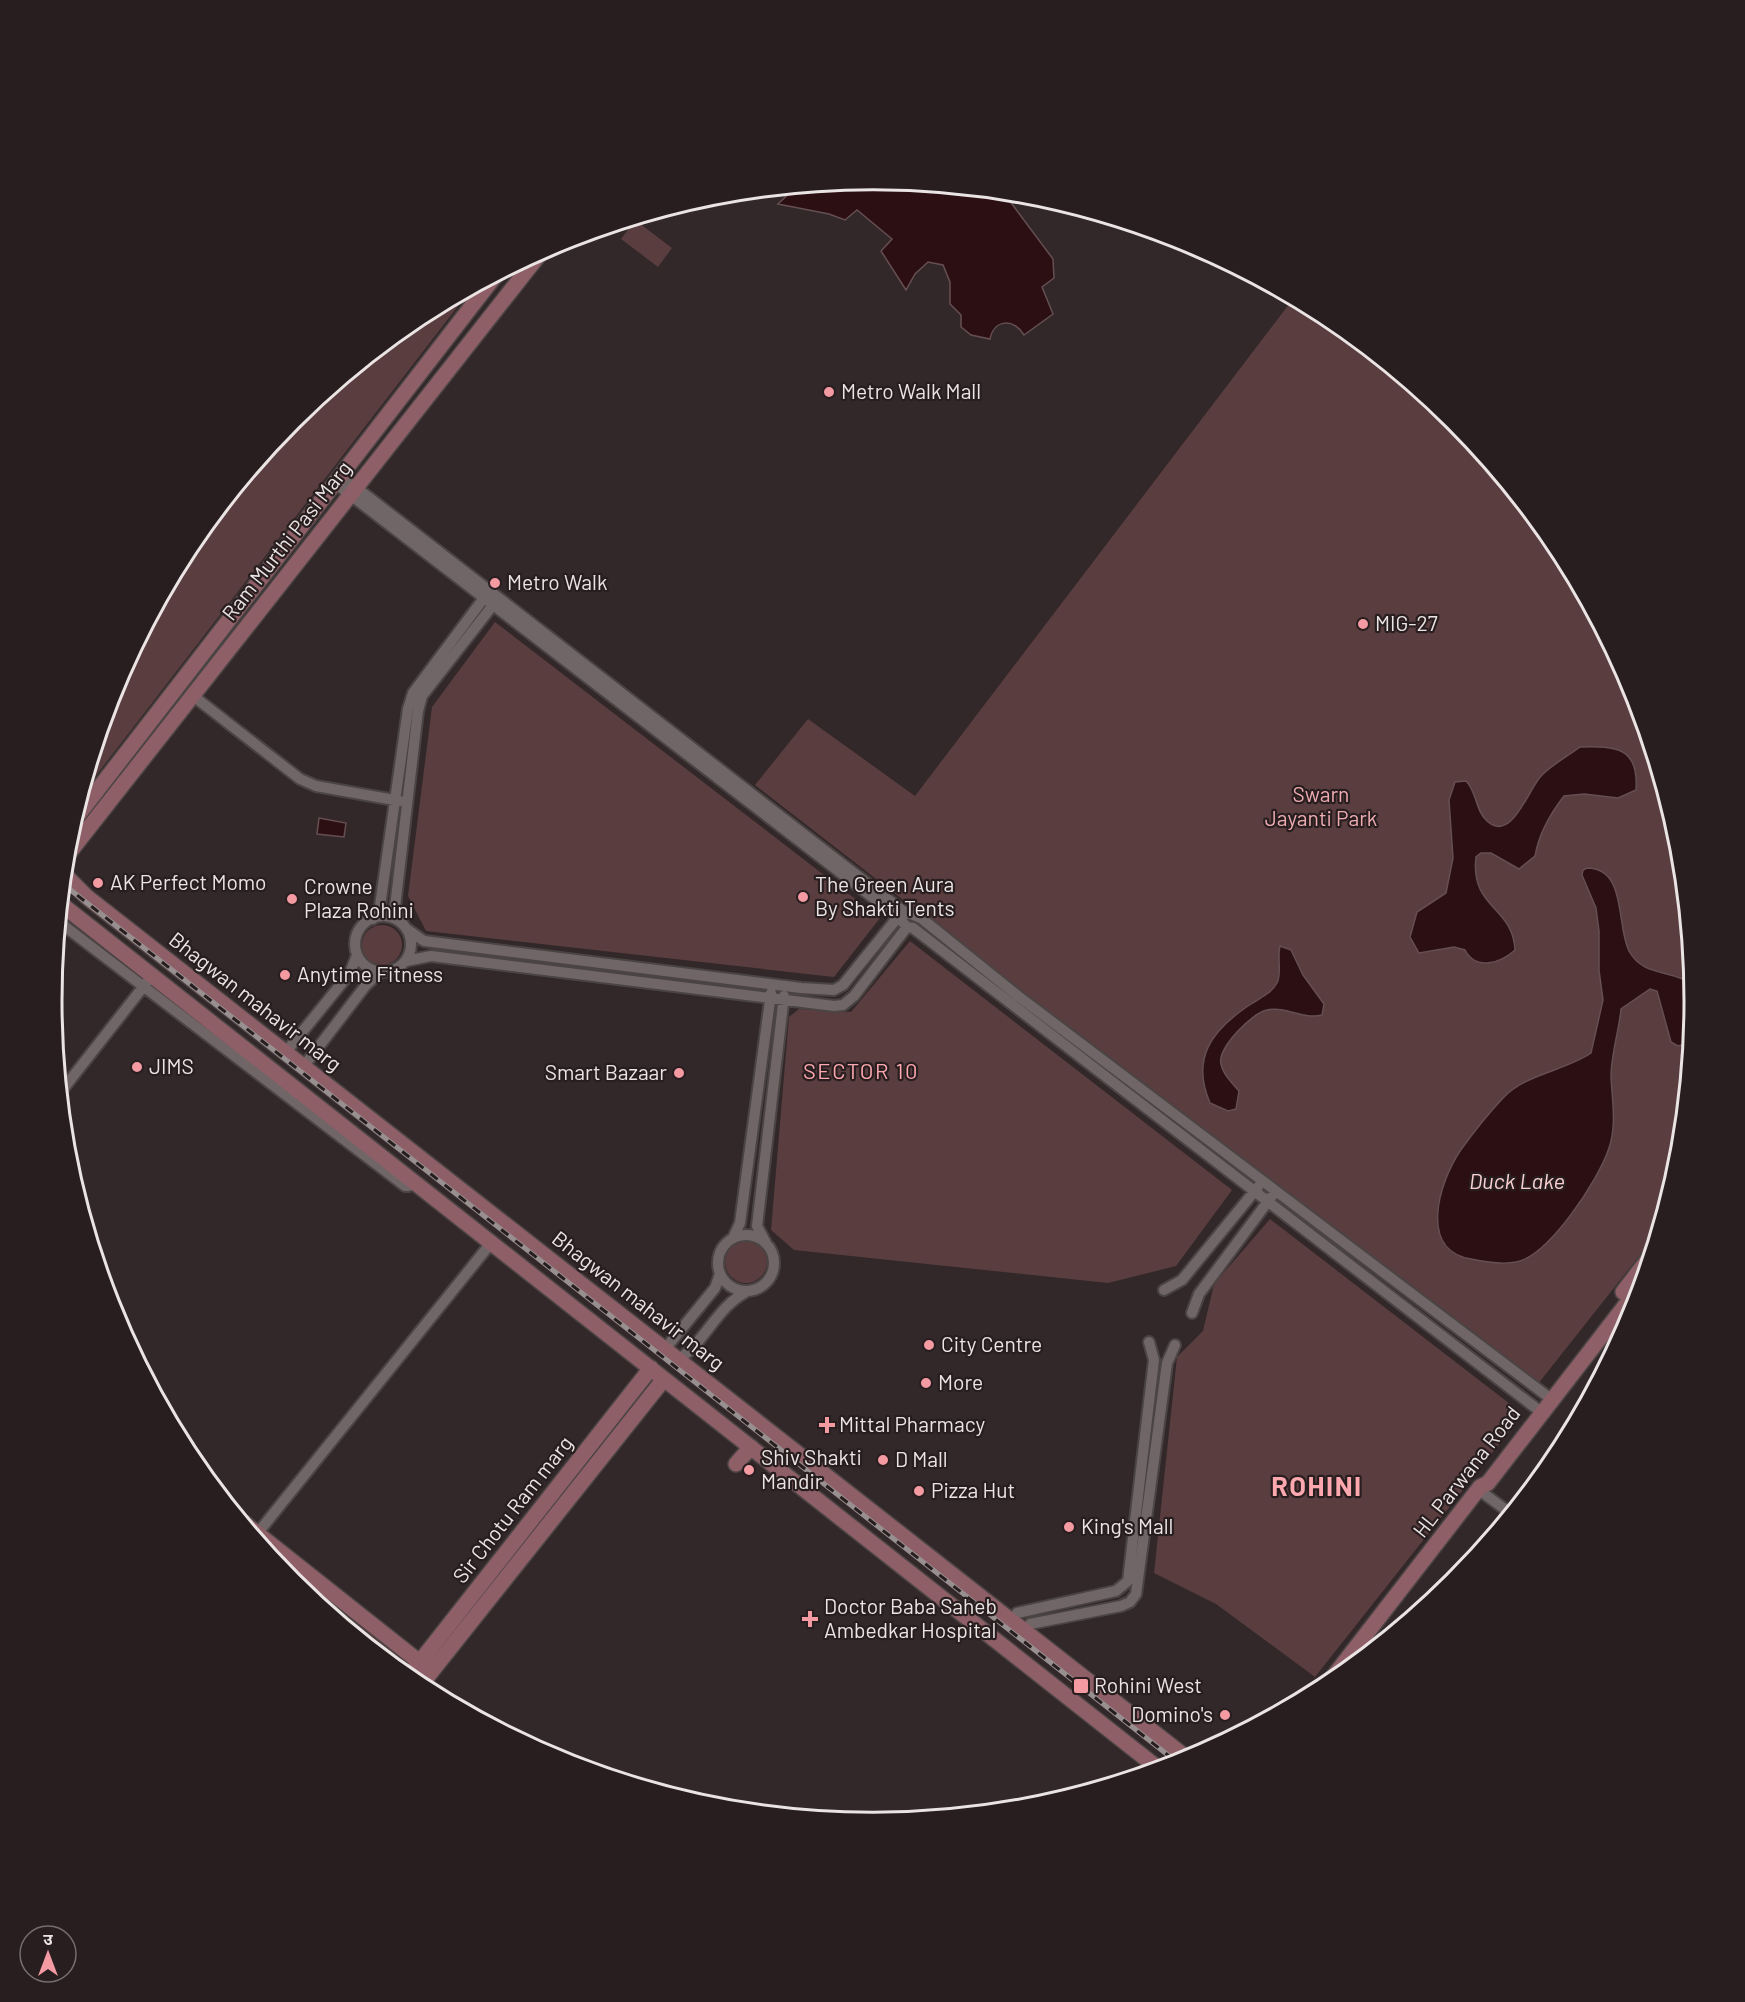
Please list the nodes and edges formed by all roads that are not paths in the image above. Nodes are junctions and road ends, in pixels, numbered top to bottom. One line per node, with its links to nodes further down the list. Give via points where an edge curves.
1 (530, 267): 4 (street, Ram Murthi Pasi Marg)
2 (484, 290): 3 (street, Ram Murthi Pasi Marg)
3 (338, 479): 4 (street); 7 (street, Ram Murthi Pasi Marg)
4 (353, 492): 5 (street); 6 (street, Ram Murthi Pasi Marg); 12 (street)
5 (488, 601): 8 (street, via 422,696); 13 (street)
6 (192, 695): 8 (street, via 300,779 316,786); 9 (street, Ram Murthi Pasi Marg)
7 (88, 795)
8 (400, 801): 14 (street, via 380,906); 16 (street, via 395,907)
9 (77, 842)
10 (70, 881): 26 (street, Bhagwan mahavir marg)
11 (67, 909): 21 (street, Bhagwan mahavir marg)
12 (912, 915): 13 (street); 32 (street, via 921,918)
13 (898, 917): 17 (street); 23 (street, via 843,985 834,990)
14 (372, 918): 16 (street, via 392,918); 18 (street, via 358,932)
15 (65, 926): 21 (street)
16 (405, 927): 19 (street, via 412,945); 22 (street, via 424,940)
17 (907, 927): 25 (street, via 843,1005); 33 (street)
18 (357, 955): 20 (street, via 369,968); 26 (street, via 350,973)
19 (406, 961): 20 (street, via 394,970); 24 (street, via 431,956)
20 (381, 972): 27 (street, via 366,985)
21 (147, 982): 28 (street); 30 (street, Bhagwan mahavir marg); 31 (street, via 405,1186)
22 (772, 984): 23 (street); 24 (street)
23 (785, 986): 25 (street)
24 (770, 999): 25 (street); 36 (street, via 740,1223)
25 (783, 1001): 38 (street, via 757,1226)
26 (286, 1052): 27 (street, Bhagwan mahavir marg)
27 (304, 1066): 29 (street, Bhagwan mahavir marg)
28 (66, 1085)
29 (402, 1143): 30 (street); 47 (street, Bhagwan mahavir marg)
30 (389, 1163): 31 (street, Bhagwan mahavir marg)
31 (412, 1181): 37 (street, Bhagwan mahavir marg)
32 (1263, 1181): 33 (street); 34 (street)
33 (1254, 1191): 35 (street); 41 (street, via 1182,1280)
34 (1276, 1191): 35 (street); 51 (street)
35 (1269, 1202): 44 (street, via 1199,1294); 52 (street)
36 (733, 1238): 38 (street, via 752,1236); 39 (street, via 720,1253)
37 (491, 1243): 49 (street, Bhagwan mahavir marg); 57 (street)
38 (766, 1243): 42 (street, via 774,1258 773,1273 762,1287)
39 (720, 1274): 42 (street, via 730,1287); 47 (street, via 715,1287)
40 (1634, 1279): 51 (street)
41 (1164, 1290)
42 (746, 1292): 48 (street, via 732,1299 691,1350)
43 (1624, 1305): 51 (street, HL Parwana Road)
44 (1192, 1313)
45 (1149, 1342): 59 (street, via 1155,1360 1128,1581 1116,1592)
46 (1175, 1345): 60 (street, via 1167,1363 1136,1594 1121,1606)
47 (665, 1349): 48 (street, Bhagwan mahavir marg)
48 (678, 1360): 65 (street, Bhagwan mahavir marg)
49 (651, 1368): 50 (street, Bhagwan mahavir marg); 62 (street, Sir Chotu Ram marg)
50 (664, 1379): 53 (street, Bhagwan mahavir marg); 62 (street, Sir Chotu Ram marg)
51 (1548, 1397): 52 (street, HL Parwana Road)
52 (1538, 1410): 55 (street, HL Parwana Road, via 1488,1483)
53 (751, 1447): 54 (street); 66 (street, Bhagwan mahavir marg, via 882,1559)
54 (736, 1464)
55 (1480, 1488): 56 (street); 61 (street, HL Parwana Road)
56 (1505, 1509)
57 (259, 1531)
58 (273, 1547): 62 (street)
59 (1017, 1613)
60 (1030, 1624)
61 (1349, 1656)
62 (425, 1667): 63 (street, Sir Chotu Ram marg); 64 (street, Sir Chotu Ram marg)
63 (417, 1672)
64 (423, 1675)
65 (1179, 1752)
66 (1150, 1763)

